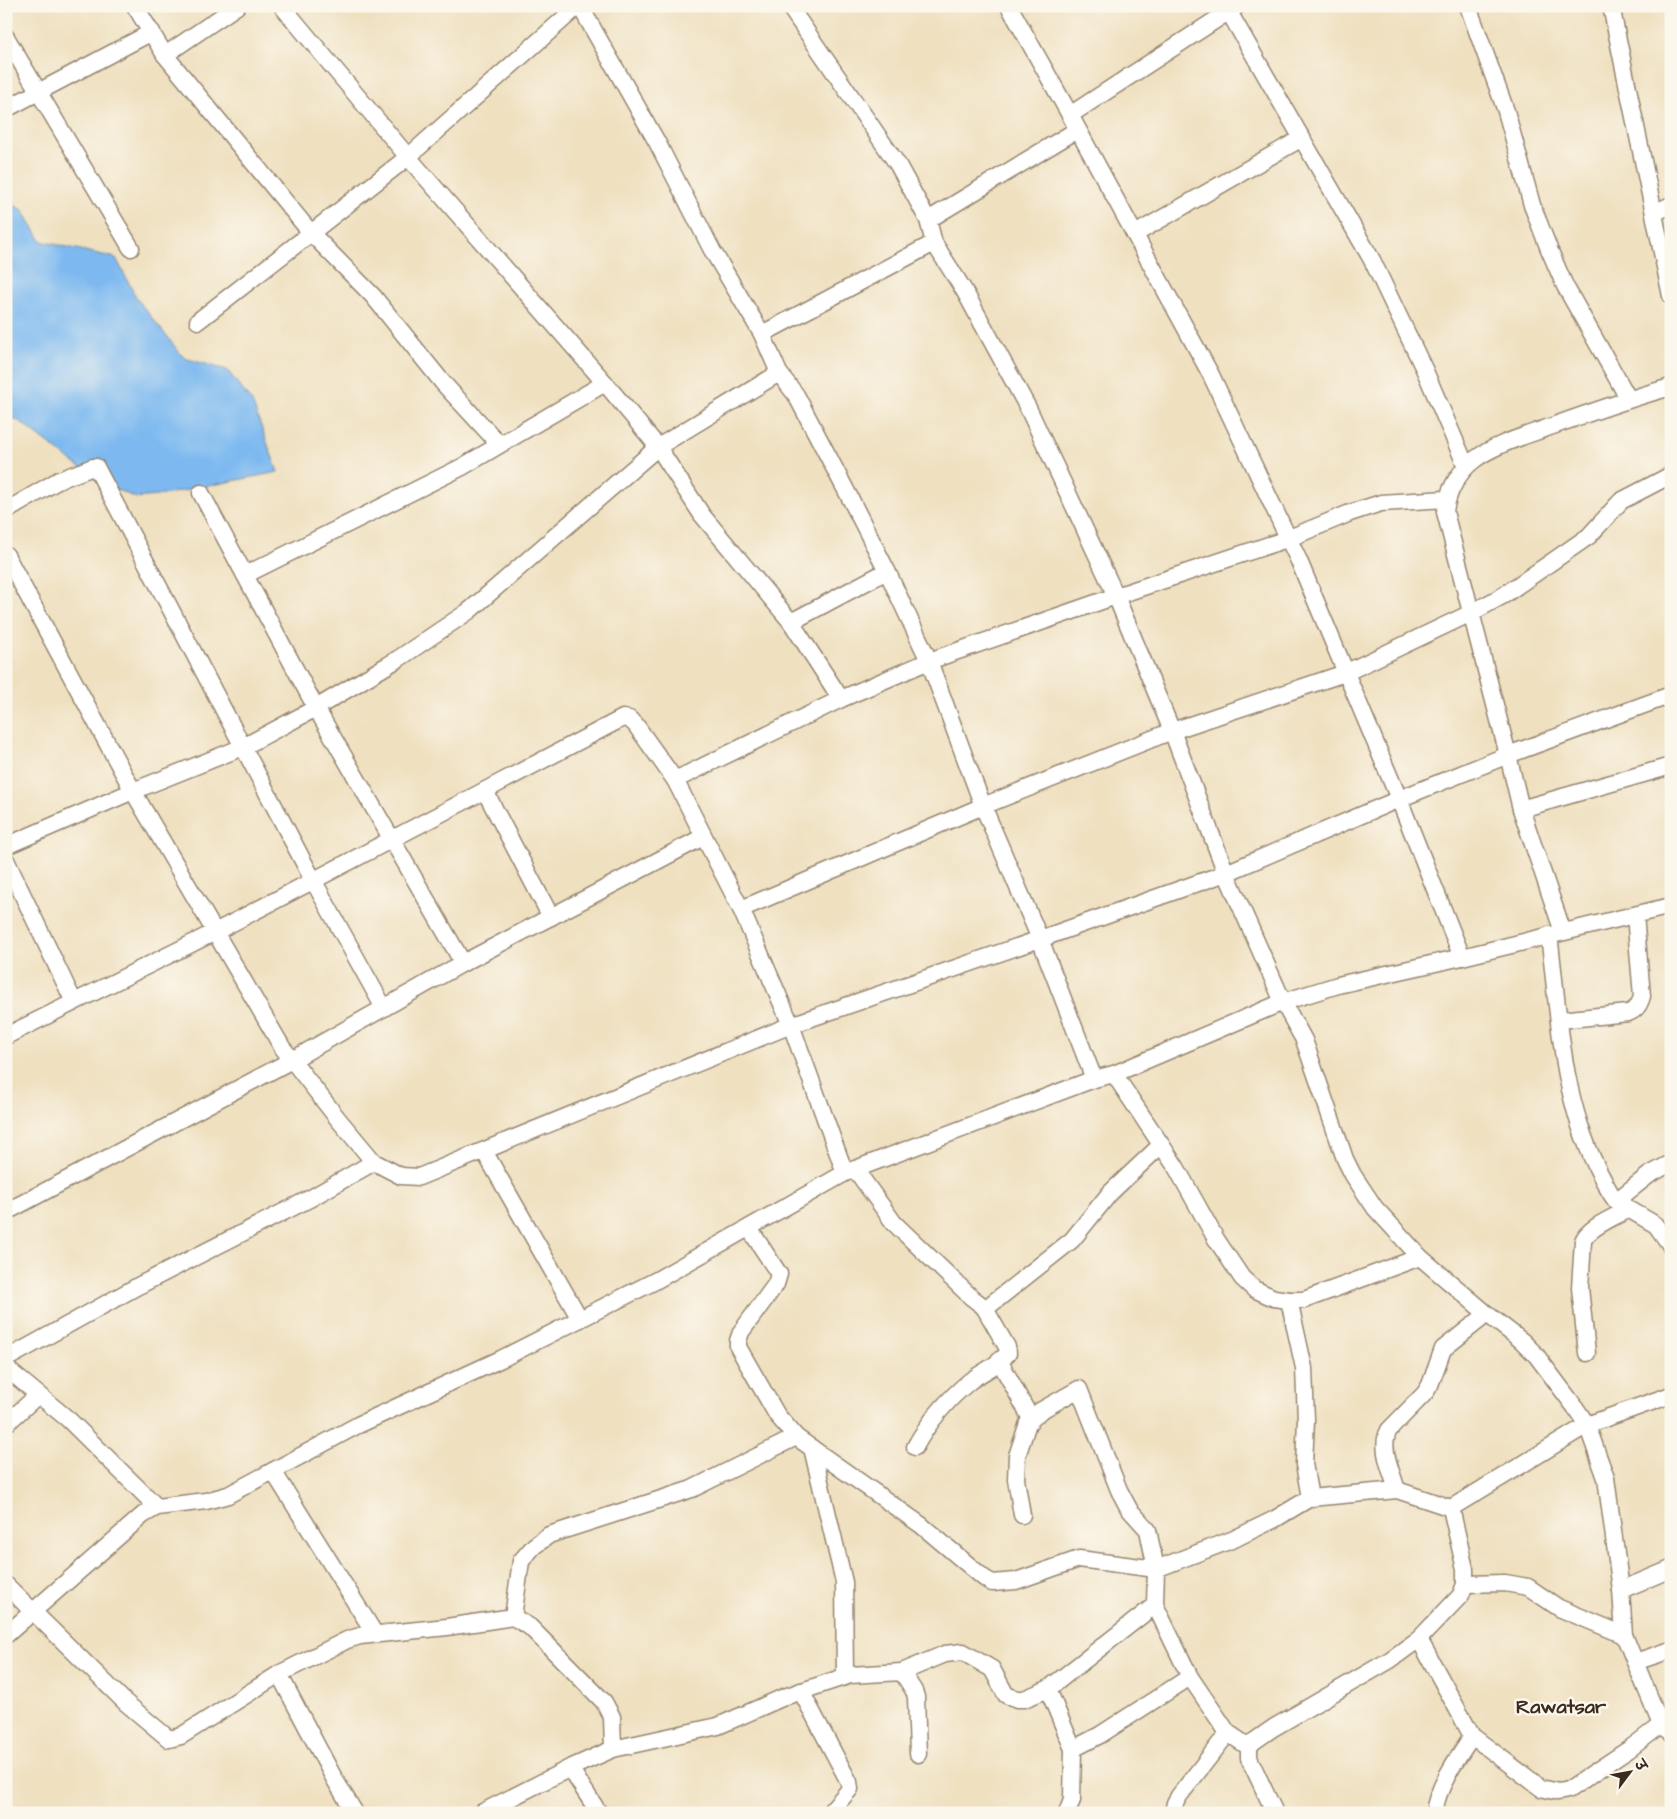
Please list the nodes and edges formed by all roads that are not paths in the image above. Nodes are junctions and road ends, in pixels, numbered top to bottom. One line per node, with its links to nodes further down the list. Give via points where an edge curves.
1 (135, 6): 10 (street)
2 (237, 6): 12 (street)
3 (282, 6): 18 (street)
4 (579, 6): 18 (street); 28 (street, via 657,142 712,250)
5 (789, 6): 21 (street, via 898,166)
6 (1008, 6): 15 (street)
7 (1468, 6): 32 (street, via 1506,111 1532,205 1549,249 1565,286)
8 (1611, 6): 20 (street)
9 (1233, 9): 15 (street); 17 (street)
10 (152, 32): 12 (street); 13 (street)
11 (6, 38): 13 (street)
12 (165, 55): 22 (street)
13 (40, 92): 14 (street); 25 (street)
14 (6, 109)
15 (1070, 115): 16 (street)
16 (1077, 130): 21 (street); 23 (street)
17 (1302, 138): 23 (street); 35 (street, via 1372,260)
18 (408, 157): 22 (street); 30 (street)
19 (1671, 206): 20 (street)
20 (1654, 213): 26 (street)
21 (928, 220): 24 (street)
22 (311, 233): 27 (street); 33 (street, via 373,296 443,383)
23 (1135, 234): 40 (street, via 1212,375)
24 (934, 242): 28 (street); 44 (street, via 1028,408)
25 (131, 248)
26 (1671, 296)
27 (198, 321)
28 (762, 334): 29 (street)
29 (780, 373): 34 (street); 42 (street, via 796,395)
30 (605, 383): 33 (street); 34 (street)
31 (1671, 387): 32 (street)
32 (1628, 398): 35 (street, via 1508,442)
33 (499, 444): 43 (street, via 462,467)
34 (658, 446): 46 (street, via 702,515); 51 (street, via 469,611 398,659)
35 (1466, 466): 38 (street)
36 (1671, 475): 45 (street, via 1621,501 1572,550)
37 (201, 493): 43 (street)
38 (1446, 499): 40 (street, via 1381,504); 45 (street, via 1445,512)
39 (6, 511): 53 (street, via 59,480 96,467)
40 (1287, 538): 44 (street); 48 (street)
41 (6, 555): 57 (street)
42 (887, 571): 46 (street); 47 (street)
43 (245, 574): 51 (street)
44 (1116, 596): 47 (street); 52 (street)
45 (1471, 614): 48 (street); 54 (street)
46 (791, 622): 50 (street)
47 (929, 661): 50 (street); 60 (street)
48 (1345, 673): 52 (street); 59 (street)
49 (1671, 694): 54 (street)
50 (841, 699): 56 (street)
51 (316, 708): 53 (street); 63 (street)
52 (1172, 731): 60 (street); 66 (street)
53 (243, 747): 57 (street); 67 (street)
54 (1508, 755): 59 (street); 61 (street)
55 (1671, 766): 61 (street)
56 (675, 780): 58 (street, via 635,724 623,718); 62 (street)
57 (133, 791): 64 (street); 72 (street)
58 (485, 791): 63 (street); 71 (street)
59 (1399, 799): 66 (street); 75 (street)
60 (983, 806): 69 (street); 74 (street)
61 (1520, 809): 73 (street)
62 (703, 837): 69 (street); 71 (street)
63 (392, 839): 67 (street); 76 (street)
64 (6, 846)
65 (6, 860): 77 (street)
66 (1226, 873): 74 (street); 78 (street)
67 (313, 880): 72 (street); 79 (street)
68 (1671, 906): 70 (street)
69 (741, 910): 81 (street)
70 (1635, 915): 73 (street); 80 (street, via 1640,1003 1628,1013)
71 (551, 917): 76 (street)
72 (215, 932): 77 (street); 83 (street)
73 (1556, 934): 75 (street); 80 (street)
74 (1040, 939): 81 (street); 85 (street)
75 (1462, 957): 78 (street, via 1338,984)
76 (463, 963): 79 (street)
77 (74, 1002): 82 (street)
78 (1283, 1002): 84 (street); 95 (street, via 1304,1040 1353,1175 1375,1208)
79 (384, 1008): 83 (street)
80 (1560, 1020): 91 (street, via 1566,1078 1576,1114 1611,1195)
81 (791, 1025): 87 (street); 90 (street)
82 (6, 1036)
83 (292, 1060): 88 (street); 92 (street)
84 (1114, 1074): 85 (street); 86 (street)
85 (1094, 1079): 90 (street)
86 (1161, 1145): 96 (street, via 1242,1278 1254,1289 1274,1298); 97 (street, via 1110,1193 1072,1240)
87 (484, 1151): 88 (street, via 419,1177 401,1176); 99 (street)
88 (374, 1162): 101 (street)
89 (1671, 1163): 91 (street, via 1649,1175)
90 (850, 1171): 93 (street); 97 (street, via 894,1223)
91 (1623, 1205): 94 (street, via 1656,1225); 100 (street, via 1590,1231 1583,1241 1580,1288)
92 (6, 1212)
93 (750, 1228): 99 (street); 109 (street, via 779,1274 776,1284 741,1332 738,1347 777,1416)
94 (1671, 1246)
95 (1420, 1257): 96 (street, via 1304,1300); 98 (street)
96 (1289, 1300): 114 (street, via 1304,1368 1304,1464)
97 (984, 1307): 102 (street, via 1007,1346 1008,1353)
98 (1487, 1314): 108 (street, via 1536,1355); 113 (street, via 1443,1348 1427,1389 1385,1436)
99 (580, 1319): 112 (street, via 358,1425)
100 (1587, 1353)
101 (6, 1359)
102 (999, 1360): 106 (street); 110 (street, via 950,1399 930,1422)
103 (6, 1368): 104 (street)
104 (38, 1395): 107 (street); 115 (street, via 69,1420)
105 (1671, 1395): 108 (street)
106 (1031, 1419): 117 (street, via 1017,1456 1016,1478); 118 (street, via 1080,1390 1119,1490 1129,1509 1148,1530)
107 (6, 1424)
108 (1586, 1425): 116 (street); 122 (street, via 1606,1478)
109 (796, 1437): 111 (street); 125 (street, via 692,1489 549,1535 521,1561)
110 (915, 1447)
111 (812, 1448): 118 (street, via 913,1519 992,1583 1016,1581 1079,1559); 134 (street, via 844,1582)
112 (273, 1471): 115 (street, via 228,1495); 126 (street)
113 (1397, 1490): 114 (street); 116 (street)
114 (1310, 1498): 118 (street, via 1234,1539)
115 (157, 1507): 124 (street, via 143,1515)
116 (1451, 1508): 120 (street, via 1465,1569)
117 (1022, 1515)
118 (1156, 1569): 123 (street)
119 (1671, 1570): 122 (street)
120 (1465, 1584): 127 (street, via 1505,1583 1528,1587 1559,1608); 129 (street, via 1461,1595)
121 (6, 1585): 124 (street)
122 (1621, 1590): 127 (street)
123 (1156, 1605): 135 (street); 136 (street)
124 (33, 1611): 128 (street); 133 (street, via 126,1704 169,1739 181,1736)
125 (513, 1617): 126 (street); 142 (street, via 530,1627 604,1702 612,1717)
126 (375, 1634): 133 (street, via 348,1640)
127 (1624, 1634): 131 (street)
128 (6, 1635)
129 (1419, 1639): 140 (street); 141 (street, via 1390,1660 1273,1728)
130 (1671, 1650): 131 (street)
131 (1635, 1662): 138 (street)
132 (902, 1672): 134 (street); 136 (street, via 944,1654 963,1652 992,1669 1006,1695 1024,1699); 144 (street, via 916,1698)
133 (279, 1674): 146 (street)
134 (845, 1676): 137 (street)
135 (1190, 1677): 139 (street); 143 (street)
136 (1048, 1689): 143 (street)
137 (801, 1691): 142 (street, via 718,1726); 149 (street, via 849,1782 850,1789)
138 (1666, 1729): 140 (street, via 1568,1790 1558,1792 1540,1788)
139 (1228, 1733): 141 (street); 151 (street, via 1179,1796)
140 (1472, 1736): 153 (street, via 1437,1798)
141 (1249, 1748): 152 (street, via 1249,1758)
142 (613, 1749): 145 (street)
143 (1073, 1749): 150 (street, via 1072,1800)
144 (918, 1754)
145 (570, 1768): 147 (street); 148 (street)
146 (354, 1813)
147 (481, 1813)
148 (599, 1813)
149 (829, 1813)
150 (1067, 1813)
151 (1174, 1813)
152 (1275, 1813)
153 (1434, 1813)

